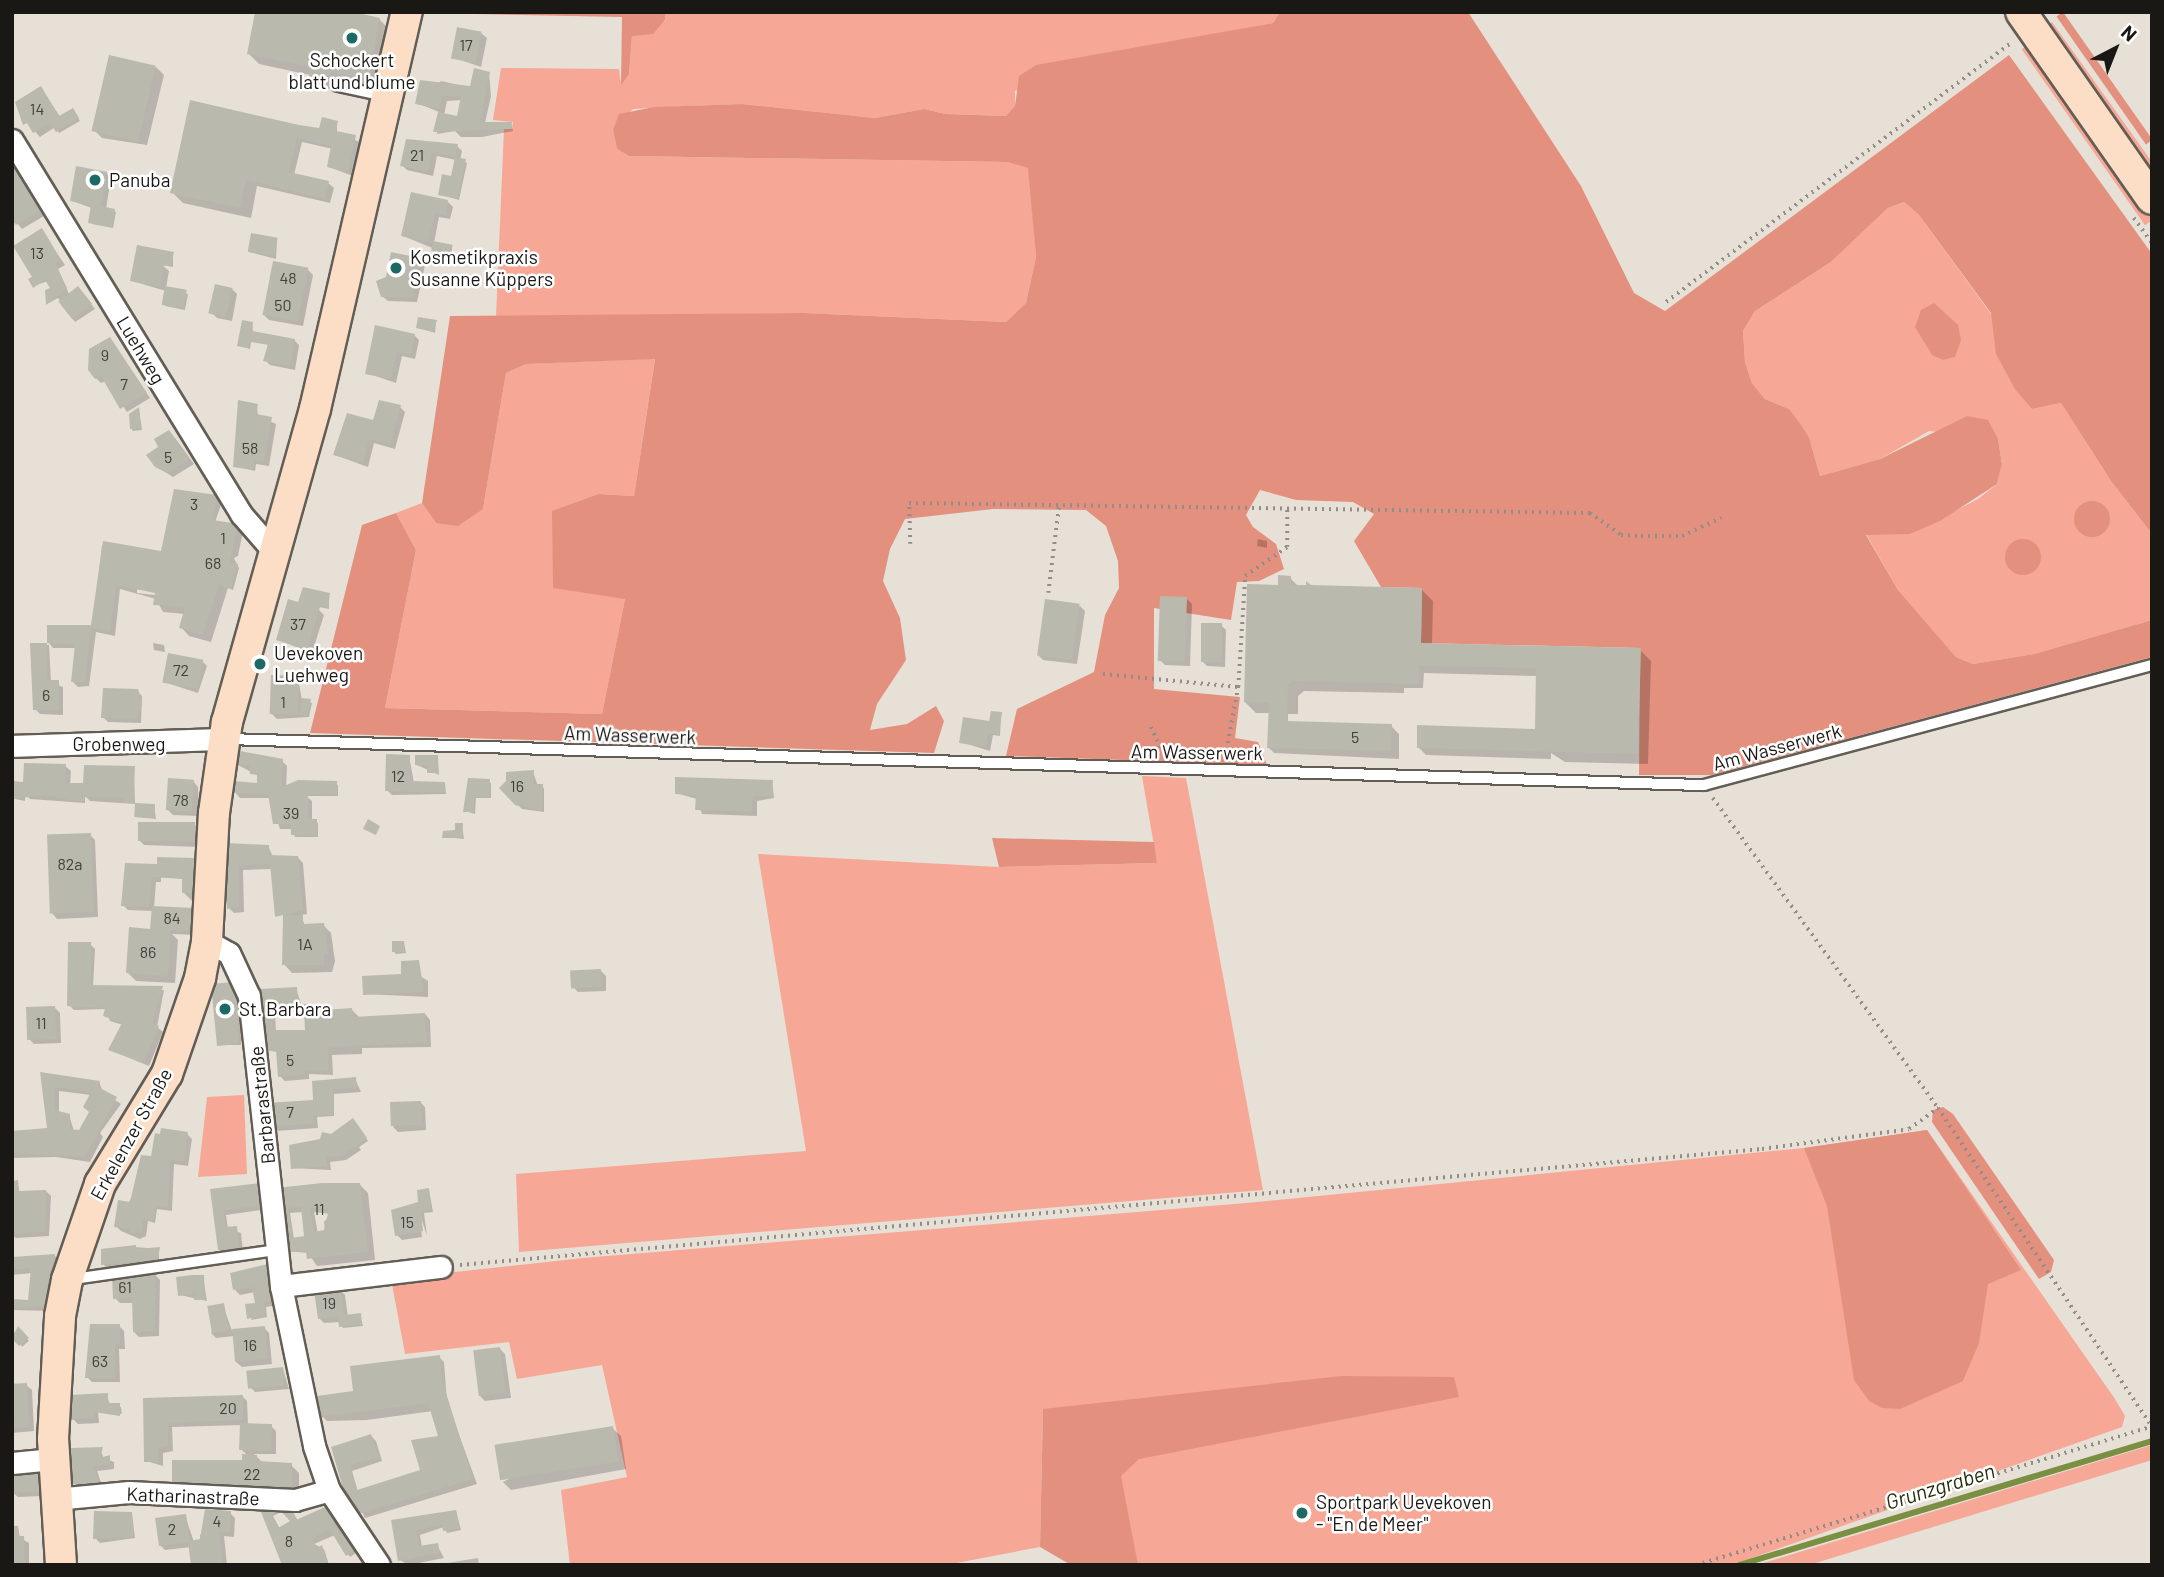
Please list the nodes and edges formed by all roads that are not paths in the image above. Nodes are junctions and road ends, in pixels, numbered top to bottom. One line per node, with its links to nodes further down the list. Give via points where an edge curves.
1 (408, 12): 4 (main road, Erkelenzer Straße)
2 (2026, 20): 6 (main road)
3 (338, 86): 4 (lane)
4 (388, 96): 7 (main road, Erkelenzer Straße, via 315,410)
5 (12, 141): 7 (street, Luehweg, via 241,514)
6 (2152, 199)
7 (276, 554): 9 (main road, Erkelenzer Straße)
8 (2152, 665): 9 (lane, Am Wasserwerk, via 1704,785)
9 (225, 739): 10 (street, Grobenweg); 11 (main road, Erkelenzer Straße, via 214,813)
10 (12, 746)
11 (207, 941): 12 (street, Barbarastraße, via 229,953 249,996); 14 (main road, Erkelenzer Straße, via 200,978 167,1074 100,1184)
12 (276, 1250): 14 (lane); 15 (street, Barbarastraße)
13 (441, 1267): 15 (street)
14 (67, 1280): 16 (main road, Erkelenzer Straße, via 55,1370)
15 (281, 1286): 18 (street, Barbarastraße, via 314,1446)
16 (53, 1459): 17 (street); 19 (main road, Erkelenzer Straße)
17 (12, 1463)
18 (329, 1490): 19 (street, Katharinastraße, via 295,1500 129,1492); 21 (street, Barbarastraße)
19 (55, 1499): 20 (main road, Erkelenzer Straße)
20 (61, 1565)
21 (379, 1565)

